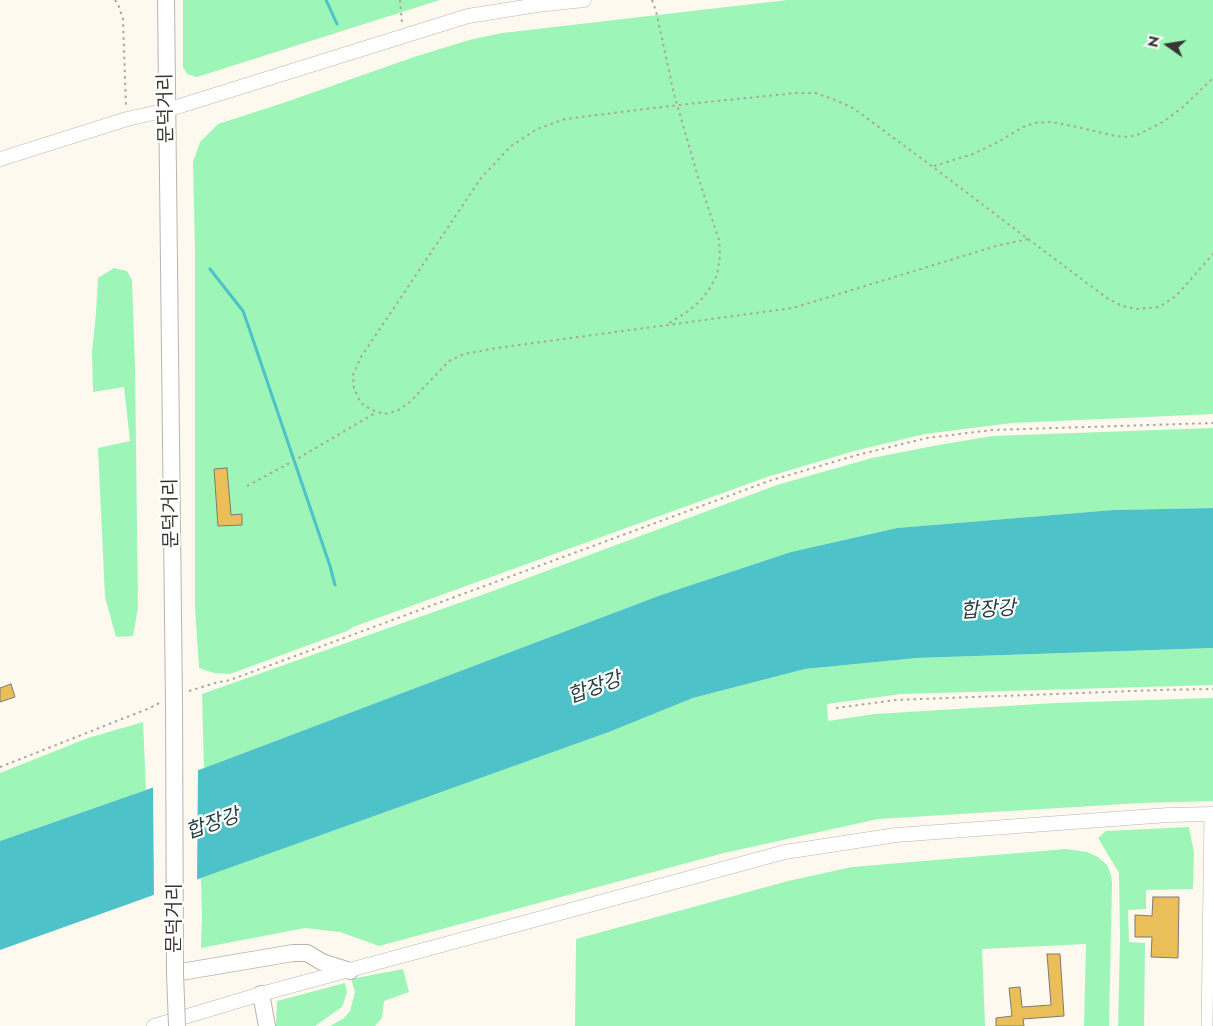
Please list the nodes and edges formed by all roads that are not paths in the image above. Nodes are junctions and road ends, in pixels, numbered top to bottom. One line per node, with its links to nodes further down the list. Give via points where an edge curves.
1 (166, 0): 3 (main road, 문덕거리)
2 (584, 0): 3 (street, via 468,16)
3 (167, 110): 4 (street, via 126,119); 7 (main road, 문덕거리, bridge)
4 (0, 159)
5 (1212, 814): 6 (street, via 896,835 785,852); 12 (street)
6 (350, 971): 7 (main road, via 322,962 307,953 293,953); 8 (street)
7 (175, 973): 10 (main road, 문덕거리, bridge)
8 (261, 994): 9 (street); 11 (main road)
9 (154, 1026)
10 (177, 1026)
11 (267, 1026)
12 (1207, 1026)

